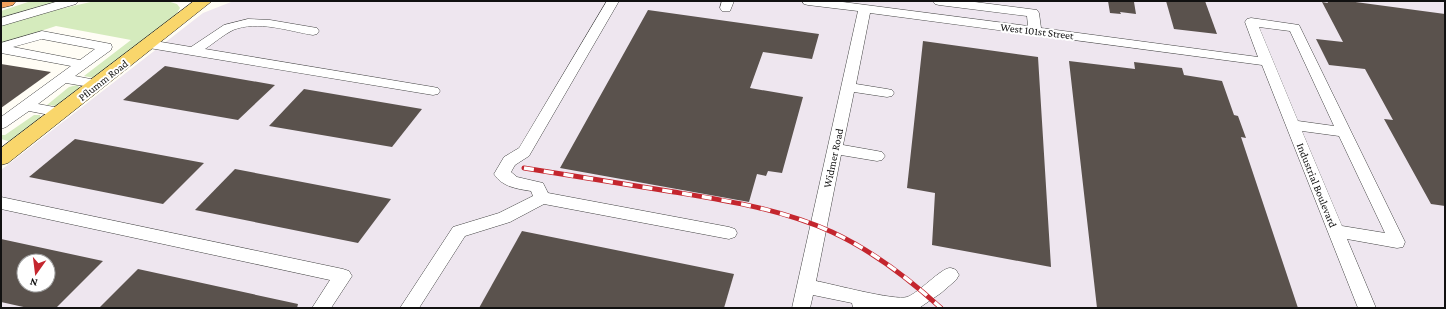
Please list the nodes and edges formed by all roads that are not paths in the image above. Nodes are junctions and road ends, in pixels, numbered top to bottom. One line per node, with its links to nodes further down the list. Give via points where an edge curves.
1 (7, 1): 7 (highway)
2 (72, 1): 10 (street)
3 (204, 1): 13 (main road, Pflumm Road)
4 (613, 1): 31 (street, via 524,152 509,161 502,174 513,182 537,187)
5 (814, 1): 9 (street, West 101st Street)
6 (939, 1): 12 (street, via 1033,13)
7 (1, 3)
8 (901, 7): 9 (street, West 101st Street); 12 (street, West 101st Street)
9 (865, 8): 20 (street, Widmer Road)
10 (1, 22)
11 (313, 31): 15 (street, via 243,23 227,29)
12 (1035, 31): 16 (street, West 101st Street)
13 (149, 44): 15 (street); 19 (main road, Pflumm Road)
14 (1, 48): 17 (street); 17 (street, via 42,35 106,47)
15 (194, 51): 21 (street)
16 (1267, 62): 26 (street, Industrial Boulevard); 27 (street, Industrial Boulevard, via 1251,22 1295,28)
17 (82, 64): 18 (street)
18 (63, 78): 19 (street); 23 (street)
19 (96, 84): 24 (main road, Pflumm Road)
20 (848, 87): 22 (street); 28 (street, Widmer Road)
21 (433, 91)
22 (887, 93)
23 (26, 106): 24 (street); 25 (street)
24 (60, 112): 29 (main road, Pflumm Road)
25 (1, 124)
26 (1293, 125): 27 (street); 33 (street, Industrial Boulevard)
27 (1345, 132): 33 (street, via 1397,242)
28 (835, 149): 30 (street); 36 (street, Widmer Road)
29 (5, 151)
30 (877, 156)
31 (542, 198): 34 (street); 39 (street, via 504,218 459,231)
32 (1, 203): 38 (street, via 343,276)
33 (1336, 231): 41 (street, Industrial Boulevard)
34 (729, 233)
35 (950, 275): 37 (street, via 907,305)
36 (806, 286): 37 (street); 40 (street, Widmer Road)
37 (862, 303)
38 (321, 308)
39 (409, 308)
40 (802, 308)
41 (1367, 308)

